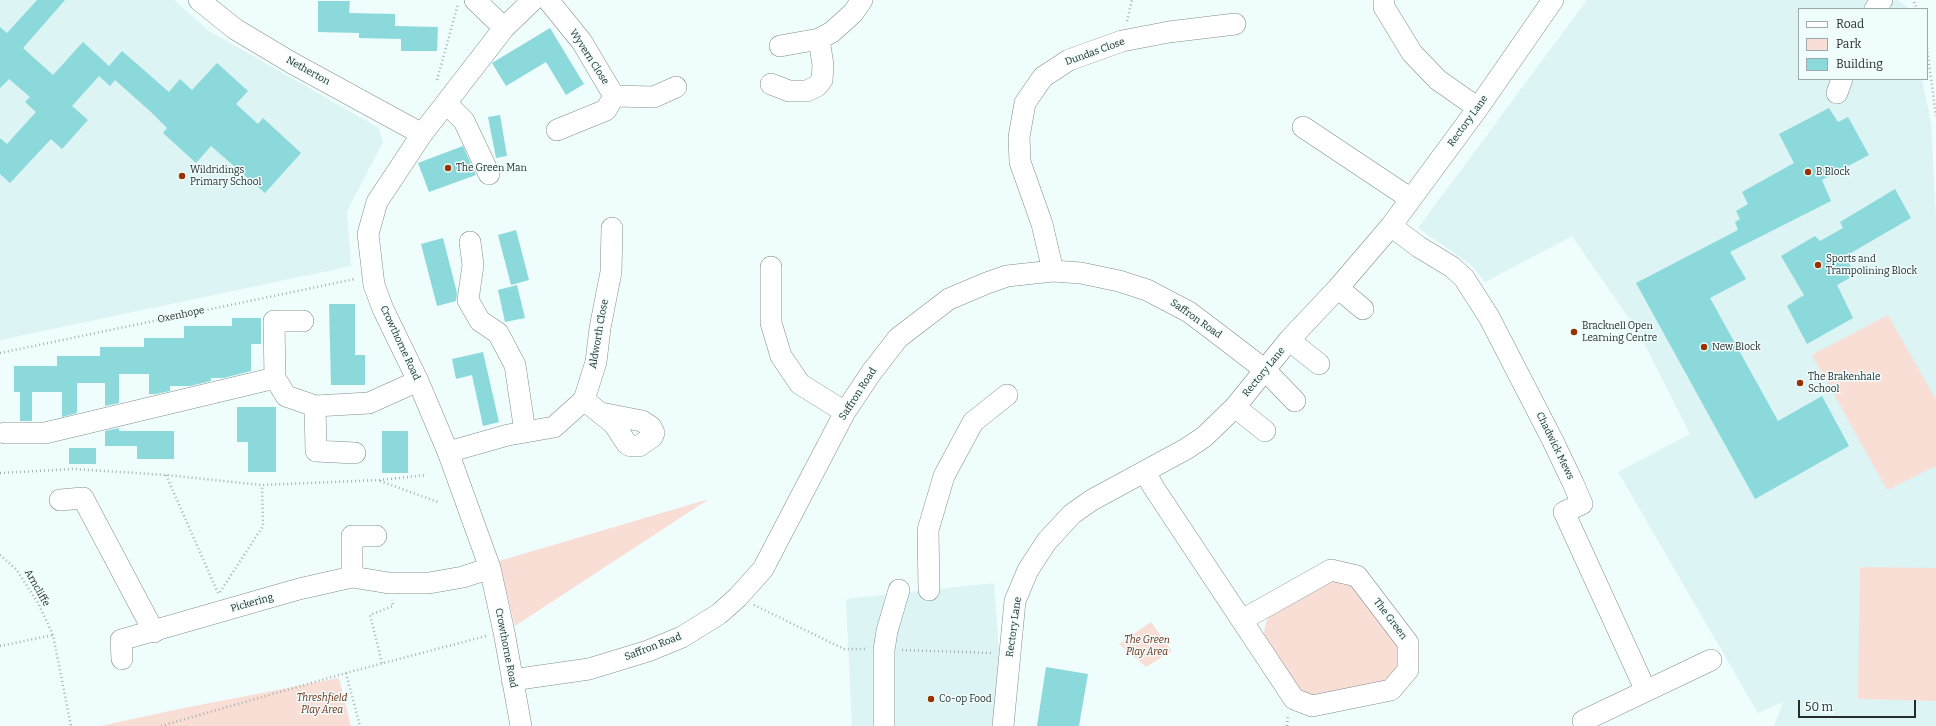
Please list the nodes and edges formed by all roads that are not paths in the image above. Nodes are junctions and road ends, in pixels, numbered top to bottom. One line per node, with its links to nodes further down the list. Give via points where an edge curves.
1 (200, 0): 21 (street, Netherton, via 235,29)
2 (475, 0): 11 (street)
3 (533, 0): 11 (street, Crowthorne Road)
4 (548, 0): 16 (street, Wyvern Close, via 582,42)
5 (1384, 0): 18 (street, via 1384,8 1412,53 1438,80)
6 (1553, 0): 18 (street, Rectory Lane)
7 (1882, 0): 9 (street)
8 (857, 7): 12 (street, via 832,32)
9 (1876, 8)
10 (1235, 24): 28 (street, Dundas Close, via 1122,41 1068,60 1043,77 1025,103 1019,137 1020,162 1042,224)
11 (504, 28): 17 (street, Crowthorne Road)
12 (818, 39): 13 (street); 14 (street, via 823,66 822,80 817,86 806,91 789,91)
13 (780, 46)
14 (771, 84)
15 (676, 87): 16 (street, via 654,97)
16 (614, 96): 20 (street, via 606,110)
17 (446, 103): 21 (street, Crowthorne Road); 22 (street, via 464,121)
18 (1478, 108): 23 (street, Rectory Lane)
19 (1303, 127): 23 (street)
20 (557, 130)
21 (422, 134): 36 (street, Crowthorne Road, via 377,202 368,234 374,285)
22 (489, 174)
23 (1411, 199): 24 (street, Rectory Lane)
24 (1391, 226): 29 (street, Rectory Lane); 61 (street, Chadwick Mews, via 1464,278 1489,317 1553,441 1582,504 1564,512)
25 (618, 239): 38 (street, Aldworth Close, via 610,272 596,362)
26 (470, 242): 45 (street, via 473,265 468,300 480,321 498,333 515,365)
27 (771, 266): 42 (street, via 771,323 781,356 800,384)
28 (1053, 271): 34 (street, Saffron Road, via 1081,273 1148,290 1188,312); 42 (street, Saffron Road, via 1007,276 949,298 898,338)
29 (1338, 288): 30 (street); 32 (street, Rectory Lane)
30 (1362, 309)
31 (303, 321): 35 (street, via 274,321)
32 (1290, 340): 33 (street); 34 (street, Rectory Lane)
33 (1319, 364)
34 (1265, 370): 39 (street, Saffron Road); 41 (street, Rectory Lane)
35 (275, 378): 40 (street, via 286,396); 46 (street, via 45,433)
36 (418, 382): 40 (street, via 369,403); 47 (street, Crowthorne Road)
37 (1007, 395): 55 (street, via 973,422 944,476 928,530)
38 (584, 400): 43 (street); 45 (street, via 554,427)
39 (1295, 401)
40 (315, 406): 48 (street, via 316,451)
41 (1235, 407): 44 (street); 49 (street, Rectory Lane, via 1204,437)
42 (845, 412): 60 (street, Saffron Road, via 763,569 738,597 718,614 682,637 648,651 589,669)
43 (601, 413)
44 (1265, 431)
45 (525, 432): 47 (street)
46 (5, 433)
47 (448, 452): 52 (street, Crowthorne Road)
48 (355, 453)
49 (1145, 472): 56 (street, The Green); 65 (street, Rectory Lane, via 1092,500 1072,514 1038,553 1015,601)
50 (60, 500): 57 (street, via 83,498)
51 (376, 536): 53 (street, via 352,536)
52 (490, 568): 53 (street, Pickering, via 463,577 429,583 389,583); 60 (street, Crowthorne Road)
53 (352, 577): 57 (street, Pickering, via 223,602)
54 (899, 590): 64 (street, via 884,650)
55 (929, 590)
56 (1242, 620): 56 (street, The Green, via 1294,699 1312,706 1391,690 1408,670 1408,643 1357,576 1332,570)
57 (154, 632): 58 (street, Pickering, via 121,640)
58 (122, 659)
59 (1711, 660): 61 (street)
60 (512, 680): 63 (street, Crowthorne Road)
61 (1646, 691): 62 (street)
62 (1583, 721)
63 (521, 726)
64 (884, 726)
65 (1003, 726)

